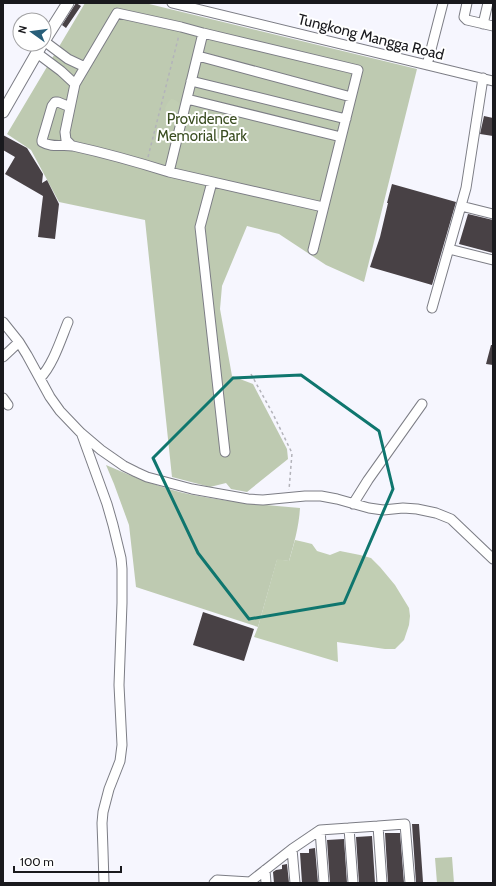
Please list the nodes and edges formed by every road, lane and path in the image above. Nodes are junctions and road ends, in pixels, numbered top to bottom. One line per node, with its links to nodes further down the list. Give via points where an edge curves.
1 (68, 3): 9 (main road)
2 (172, 3): 15 (street, Tungkong Mangga Road)
3 (443, 3): 15 (street)
4 (467, 3): 6 (street, via 464,17)
5 (488, 3): 6 (street)
6 (483, 24): 8 (street)
7 (181, 26): 10 (street); 16 (street, via 117,14); 28 (path)
8 (493, 26)
9 (52, 28)
10 (203, 33): 14 (street); 21 (street, via 358,70)
11 (52, 47): 16 (street)
12 (38, 52): 24 (main road)
13 (44, 52): 20 (street)
14 (198, 56): 19 (street); 21 (street)
15 (427, 65): 17 (street, Tungkong Mangga Road)
16 (85, 67): 20 (street)
17 (484, 78): 18 (street, Tungkong Mangga Road); 31 (street)
18 (493, 81)
19 (191, 82): 22 (street); 25 (street)
20 (75, 84): 23 (street)
21 (352, 97): 25 (street)
22 (187, 99): 26 (street); 29 (street)
23 (70, 106): 27 (street, via 65,132); 27 (street, via 55,102 42,140 47,145)
24 (3, 112)
25 (346, 119): 26 (street)
26 (341, 137): 32 (street)
27 (70, 145): 28 (street)
28 (146, 165): 29 (street)
29 (169, 172): 30 (street)
30 (212, 182): 32 (street); 46 (street, via 200,227)
31 (461, 206): 33 (street); 34 (street)
32 (323, 207): 35 (street)
33 (493, 214)
34 (449, 249): 36 (street); 37 (street)
35 (313, 250)
36 (493, 260)
37 (432, 308)
38 (3, 322): 40 (street)
39 (68, 322): 43 (street, via 50,364)
40 (19, 342): 41 (street); 43 (street)
41 (3, 357)
42 (251, 374): 47 (path, via 292,453)
43 (40, 378): 45 (street, via 60,411)
44 (422, 404): 48 (street)
45 (81, 433): 47 (street, via 124,466 147,477 192,489 248,499); 56 (street, via 107,504 122,569 119,691 122,745 120,761 103,812)
46 (225, 452)
47 (289, 498): 48 (street, via 321,496)
48 (353, 504): 49 (street, via 383,510 417,509 451,519)
49 (493, 560)
50 (378, 826): 51 (street); 62 (street); 63 (street, via 405,824)
51 (349, 828): 52 (street); 61 (street)
52 (320, 830): 53 (street); 60 (street)
53 (292, 849): 54 (street); 59 (street)
54 (265, 870): 55 (street, via 250,882); 58 (street)
55 (237, 882): 57 (street, via 217,880)
56 (104, 883)
57 (214, 883)
58 (266, 883)
59 (295, 883)
60 (324, 883)
61 (353, 883)
62 (382, 883)
63 (410, 883)

